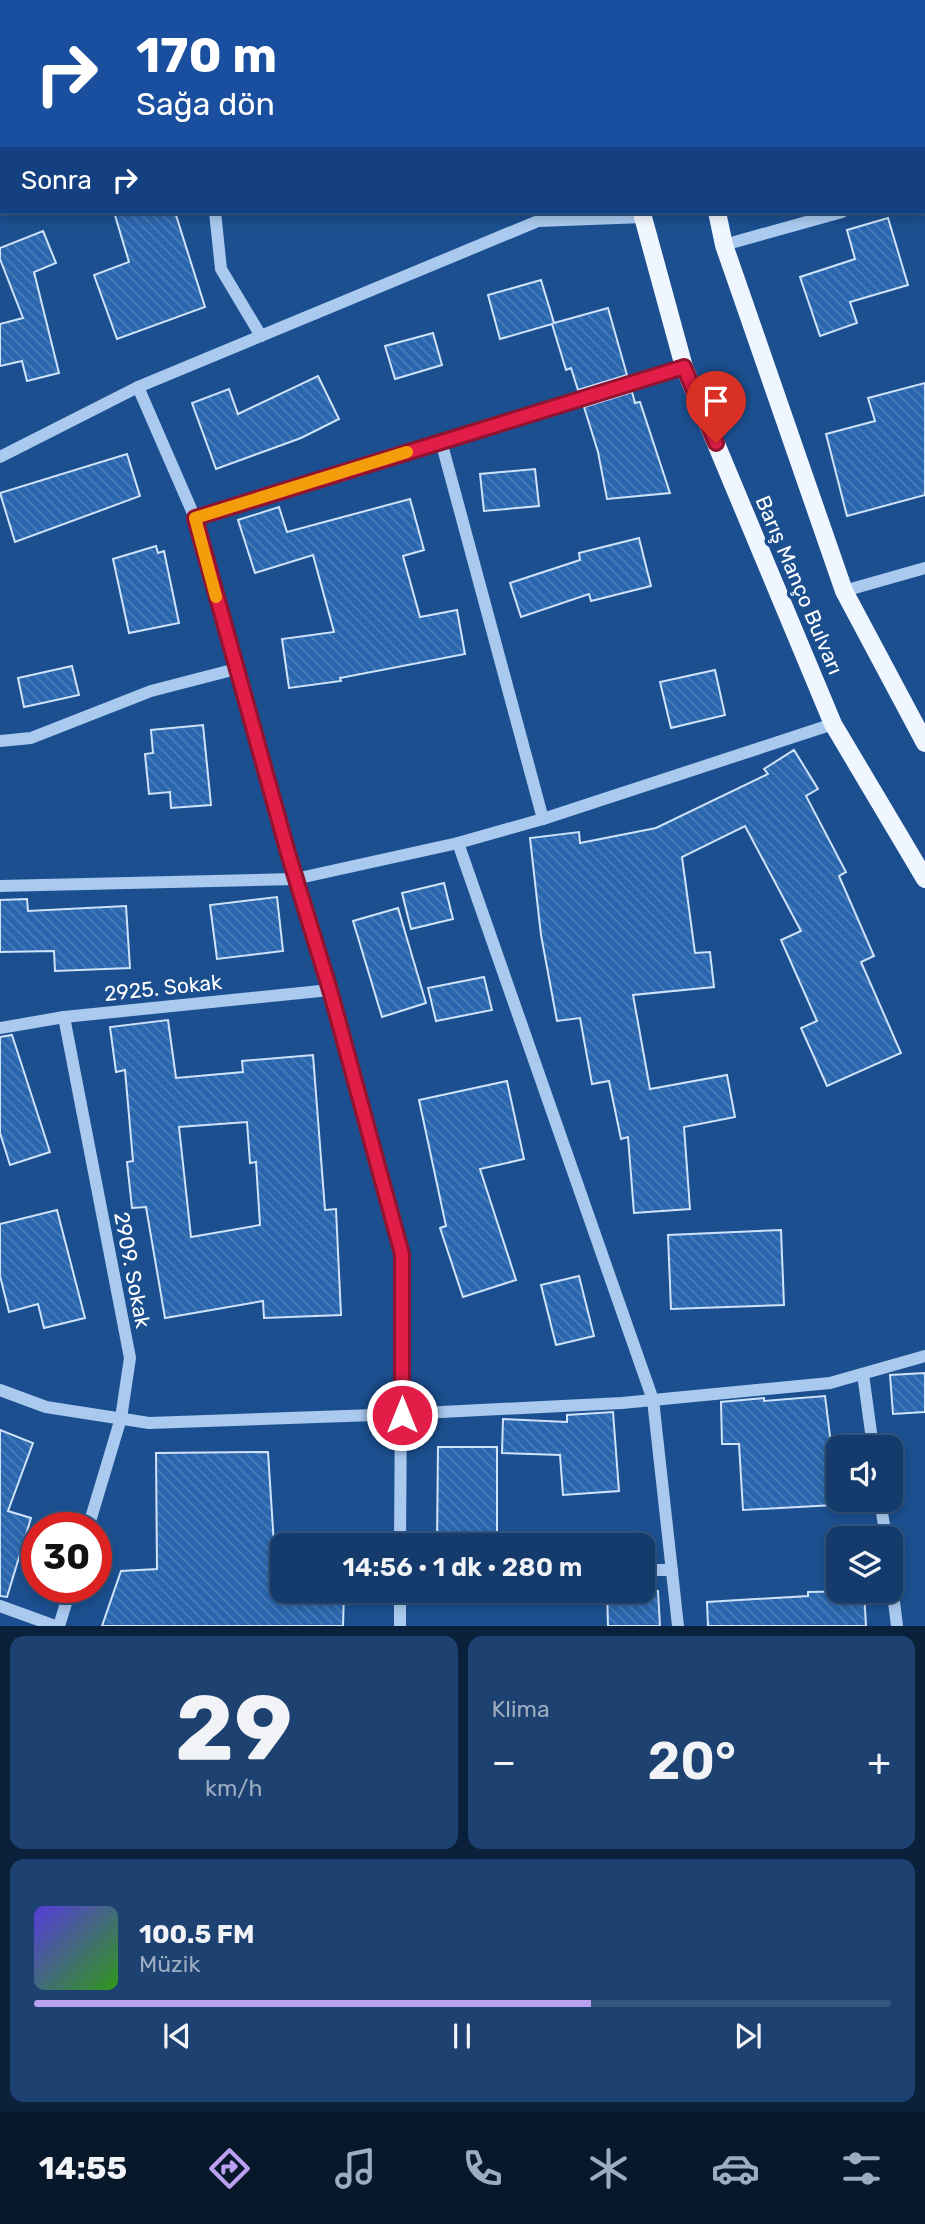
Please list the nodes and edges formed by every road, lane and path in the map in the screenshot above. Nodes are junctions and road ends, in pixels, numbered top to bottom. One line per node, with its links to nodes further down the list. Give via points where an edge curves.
1 (215, 214): 6 (street, via 221,269)
2 (717, 214): 5 (main road, Barış Manço Bulvarı)
3 (835, 214): 5 (street)
4 (643, 215): 6 (street, via 538,221); 7 (main road, Barış Manço Bulvarı)
5 (724, 245): 13 (main road, Barış Manço Bulvarı)
6 (261, 336): 8 (street)
7 (684, 367): 9 (street); 15 (main road, Barış Manço Bulvarı)
8 (138, 387): 10 (street); 11 (street)
9 (441, 441): 11 (street); 18 (street)
10 (0, 457)
11 (195, 518): 14 (street)
12 (925, 568): 13 (street)
13 (844, 591): 17 (main road, Barış Manço Bulvarı)
14 (236, 668): 16 (street, via 151,691 31,738); 20 (street)
15 (833, 724): 18 (street); 21 (main road, Barış Manço Bulvarı)
16 (0, 741)
17 (925, 743)
18 (543, 819): 19 (street)
19 (458, 843): 20 (street); 29 (street)
20 (295, 879): 22 (street); 23 (street)
21 (925, 879)
22 (0, 886)
23 (330, 990): 24 (street, 2925. Sokak); 30 (street, via 402,1254)
24 (64, 1017): 25 (street, 2925. Sokak); 31 (street, 2909. Sokak, via 130,1358)
25 (0, 1028)
26 (925, 1356): 27 (street)
27 (863, 1374): 29 (street, via 830,1384); 32 (street)
28 (0, 1390): 31 (street, via 46,1407)
29 (653, 1400): 30 (street); 36 (street)
30 (402, 1415): 31 (street, via 149,1423); 34 (street)
31 (121, 1418): 33 (street, 2909. Sokak)
32 (871, 1435)
33 (93, 1512)
34 (400, 1533)
35 (655, 1570): 36 (street)
36 (672, 1570): 43 (street)
37 (65, 1603): 41 (street)
38 (400, 1603): 42 (street)
39 (894, 1603): 44 (street)
40 (0, 1606): 41 (street)
41 (57, 1626)
42 (400, 1626)
43 (678, 1626)
44 (897, 1626)

